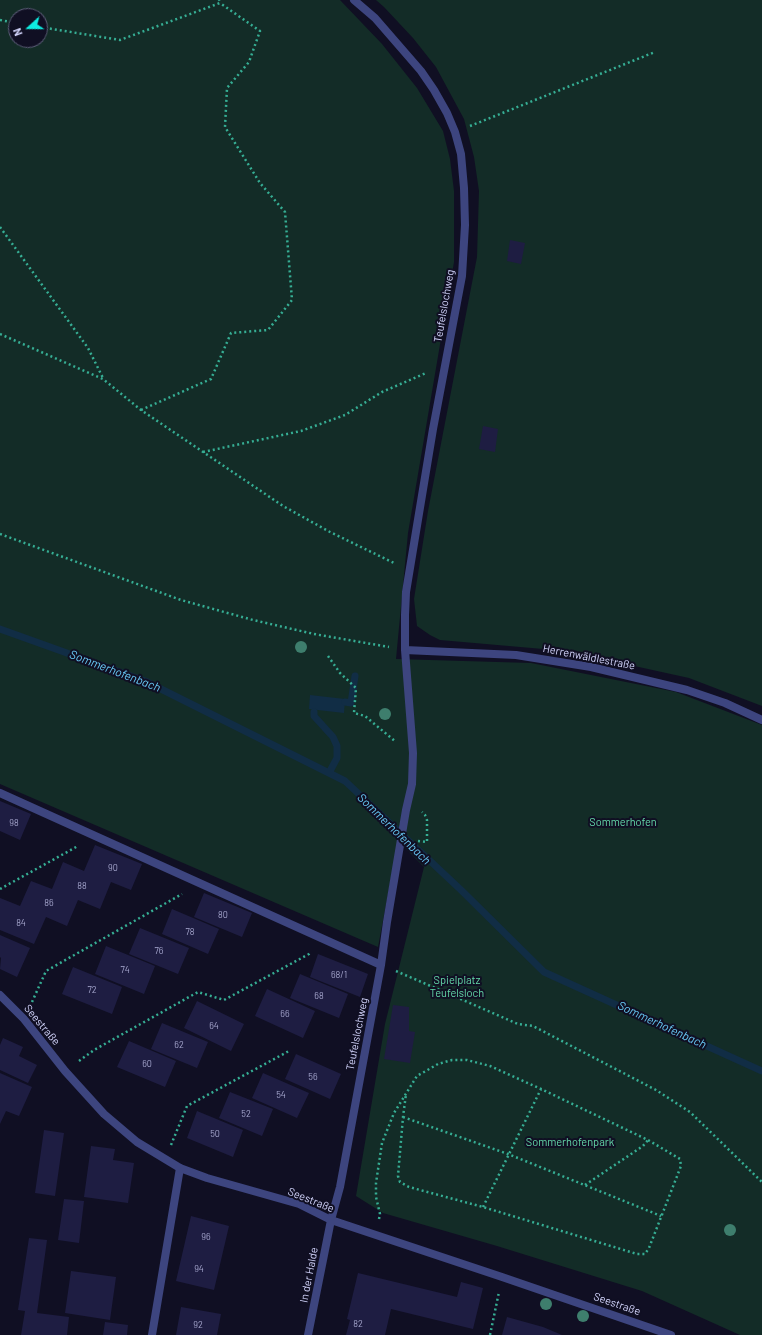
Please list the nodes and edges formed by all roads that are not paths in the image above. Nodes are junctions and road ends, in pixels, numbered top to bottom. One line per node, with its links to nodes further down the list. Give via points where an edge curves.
1 (354, 0): 2 (street, Teufelslochweg, via 375,18 434,90 455,132 461,154 464,188 462,276 406,592)
2 (406, 650): 3 (street, Herrenwäldlestraße, via 516,655 591,667 687,690); 5 (street, Teufelslochweg, via 413,753 412,784 387,922)
3 (762, 720)
4 (0, 793): 5 (street)
5 (382, 965): 8 (street, Teufelslochweg, via 340,1187)
6 (0, 995): 7 (street, Seestraße, via 24,1019 65,1071 104,1114 137,1142)
7 (180, 1168): 8 (street, Seestraße, via 298,1204); 9 (street)
8 (331, 1220): 10 (street, In der Halde); 11 (street, Seestraße)
9 (152, 1335)
10 (308, 1335)
11 (671, 1335)

